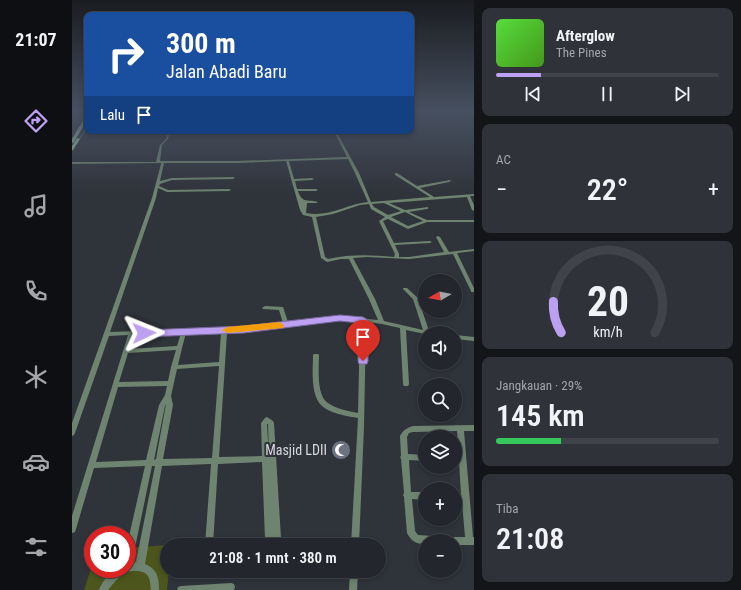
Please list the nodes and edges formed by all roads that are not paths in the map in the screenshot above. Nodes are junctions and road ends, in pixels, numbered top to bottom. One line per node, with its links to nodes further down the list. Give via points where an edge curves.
1 (78, 140): 4 (main road)
2 (167, 140): 7 (street, via 161,146)
3 (339, 140): 5 (street)
4 (72, 149)
5 (349, 158): 6 (street); 26 (street)
6 (288, 160): 7 (street); 12 (street)
7 (160, 162): 8 (street); 14 (street, via 163,164)
8 (72, 163)
9 (396, 174): 15 (street)
10 (233, 178): 14 (street, via 172,179)
11 (312, 179): 12 (street)
12 (293, 180): 17 (street)
13 (449, 181): 15 (street)
14 (157, 184): 16 (street, via 167,190); 54 (street)
15 (417, 187): 22 (street)
16 (229, 190)
17 (296, 190): 18 (street); 21 (street)
18 (316, 190)
19 (468, 195): 20 (street); 22 (street); 28 (street)
20 (474, 195)
21 (298, 197): 23 (street); 30 (street)
22 (432, 197): 25 (street)
23 (305, 202): 24 (street); 30 (street)
24 (316, 202)
25 (384, 202): 26 (street); 29 (street)
26 (370, 203): 31 (street); 32 (street, via 372,208)
27 (426, 208): 29 (street)
28 (474, 210)
29 (405, 211): 32 (street); 33 (street)
30 (304, 214): 31 (street)
31 (314, 216): 41 (street, via 324,260)
32 (390, 216): 33 (street, via 408,228); 37 (street, via 381,223)
33 (426, 221): 34 (street)
34 (474, 221)
35 (438, 237): 40 (street)
36 (430, 242): 37 (street)
37 (392, 244): 42 (street)
38 (474, 250): 39 (street)
39 (454, 252): 40 (street); 44 (street)
40 (447, 253): 42 (street)
41 (350, 257): 42 (street); 47 (street)
42 (396, 258)
43 (405, 289): 49 (street, via 415,298)
44 (473, 291)
45 (265, 308): 48 (street, via 281,308)
46 (363, 320): 47 (street); 48 (street, via 340,318); 67 (street)
47 (382, 322): 50 (street)
48 (286, 324): 52 (street)
49 (425, 326)
50 (403, 328): 51 (street); 64 (street)
51 (418, 331)
52 (184, 332): 55 (street); 58 (street)
53 (224, 333): 61 (street)
54 (107, 334): 55 (street); 70 (street)
55 (131, 334): 59 (street)
56 (462, 337): 57 (street)
57 (474, 339)
58 (179, 348): 59 (street); 62 (street)
59 (126, 351): 65 (street)
60 (316, 355): 67 (street, via 317,391 323,405)
61 (222, 364): 62 (street); 73 (street)
62 (174, 367): 63 (street)
63 (170, 383): 65 (street); 66 (street)
64 (406, 384)
65 (116, 385): 77 (street)
66 (168, 396): 75 (street, via 162,405); 76 (street, via 170,405)
67 (361, 416): 86 (street)
68 (460, 428): 69 (street); 71 (street, via 406,431 403,436)
69 (474, 428)
70 (72, 433)
71 (404, 457): 72 (street); 79 (street)
72 (418, 458)
73 (216, 459): 74 (street); 76 (street); 85 (street)
74 (269, 459): 74 (street, via 277,538 277,542 272,544 269,539)
75 (148, 462): 76 (street); 77 (street); 83 (street)
76 (160, 462): 90 (street)
77 (91, 465): 84 (street)
78 (462, 474): 82 (street)
79 (407, 495): 80 (street); 87 (street, via 409,525 413,536)
80 (418, 496)
81 (462, 498): 82 (street)
82 (466, 498): 88 (street)
83 (135, 526)
84 (72, 529)
85 (210, 538)
86 (355, 538)
87 (418, 539)
88 (472, 541)
89 (136, 566): 90 (street)
90 (140, 566): 95 (street, via 152,573)
91 (111, 578): 94 (street)
92 (354, 578): 97 (street)
93 (231, 587): 96 (street)
94 (103, 590)
95 (155, 590)
96 (181, 590)
97 (353, 590)

